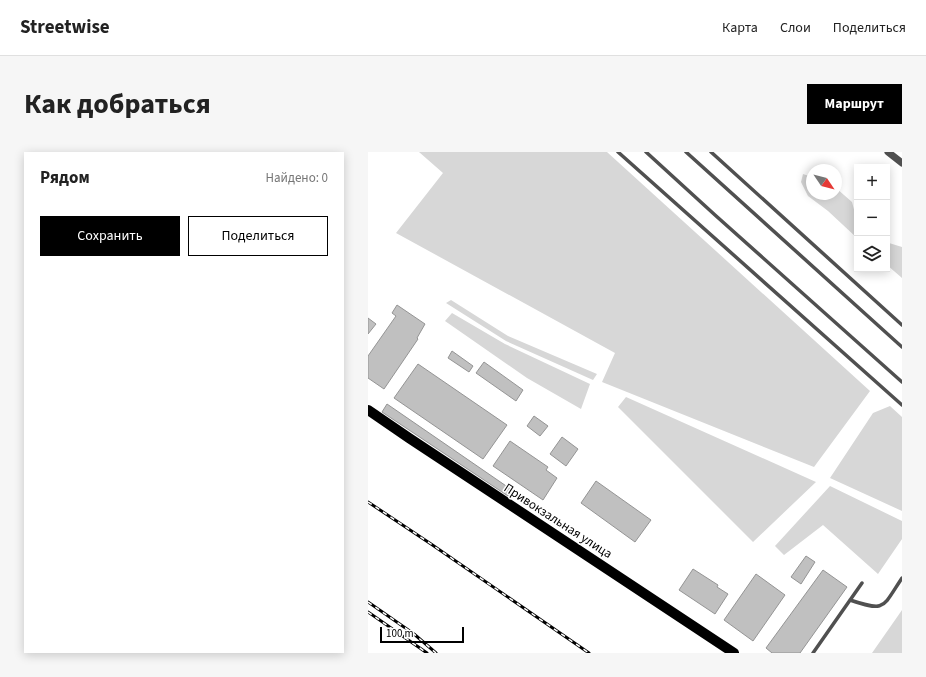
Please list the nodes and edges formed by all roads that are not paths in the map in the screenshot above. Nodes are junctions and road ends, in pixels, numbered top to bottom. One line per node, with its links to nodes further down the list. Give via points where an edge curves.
1 (618, 152): 10 (lane)
2 (646, 152): 9 (lane)
3 (686, 152): 8 (lane)
4 (711, 152): 7 (lane)
5 (888, 152): 6 (street)
6 (902, 163)
7 (902, 325)
8 (902, 347)
9 (902, 382)
10 (902, 405)
11 (368, 410): 15 (main road, Привокзальная улица)
12 (902, 578): 14 (lane, via 885,604 877,607)
13 (862, 583): 14 (lane)
14 (850, 600): 16 (lane)
15 (734, 653)
16 (812, 653)

